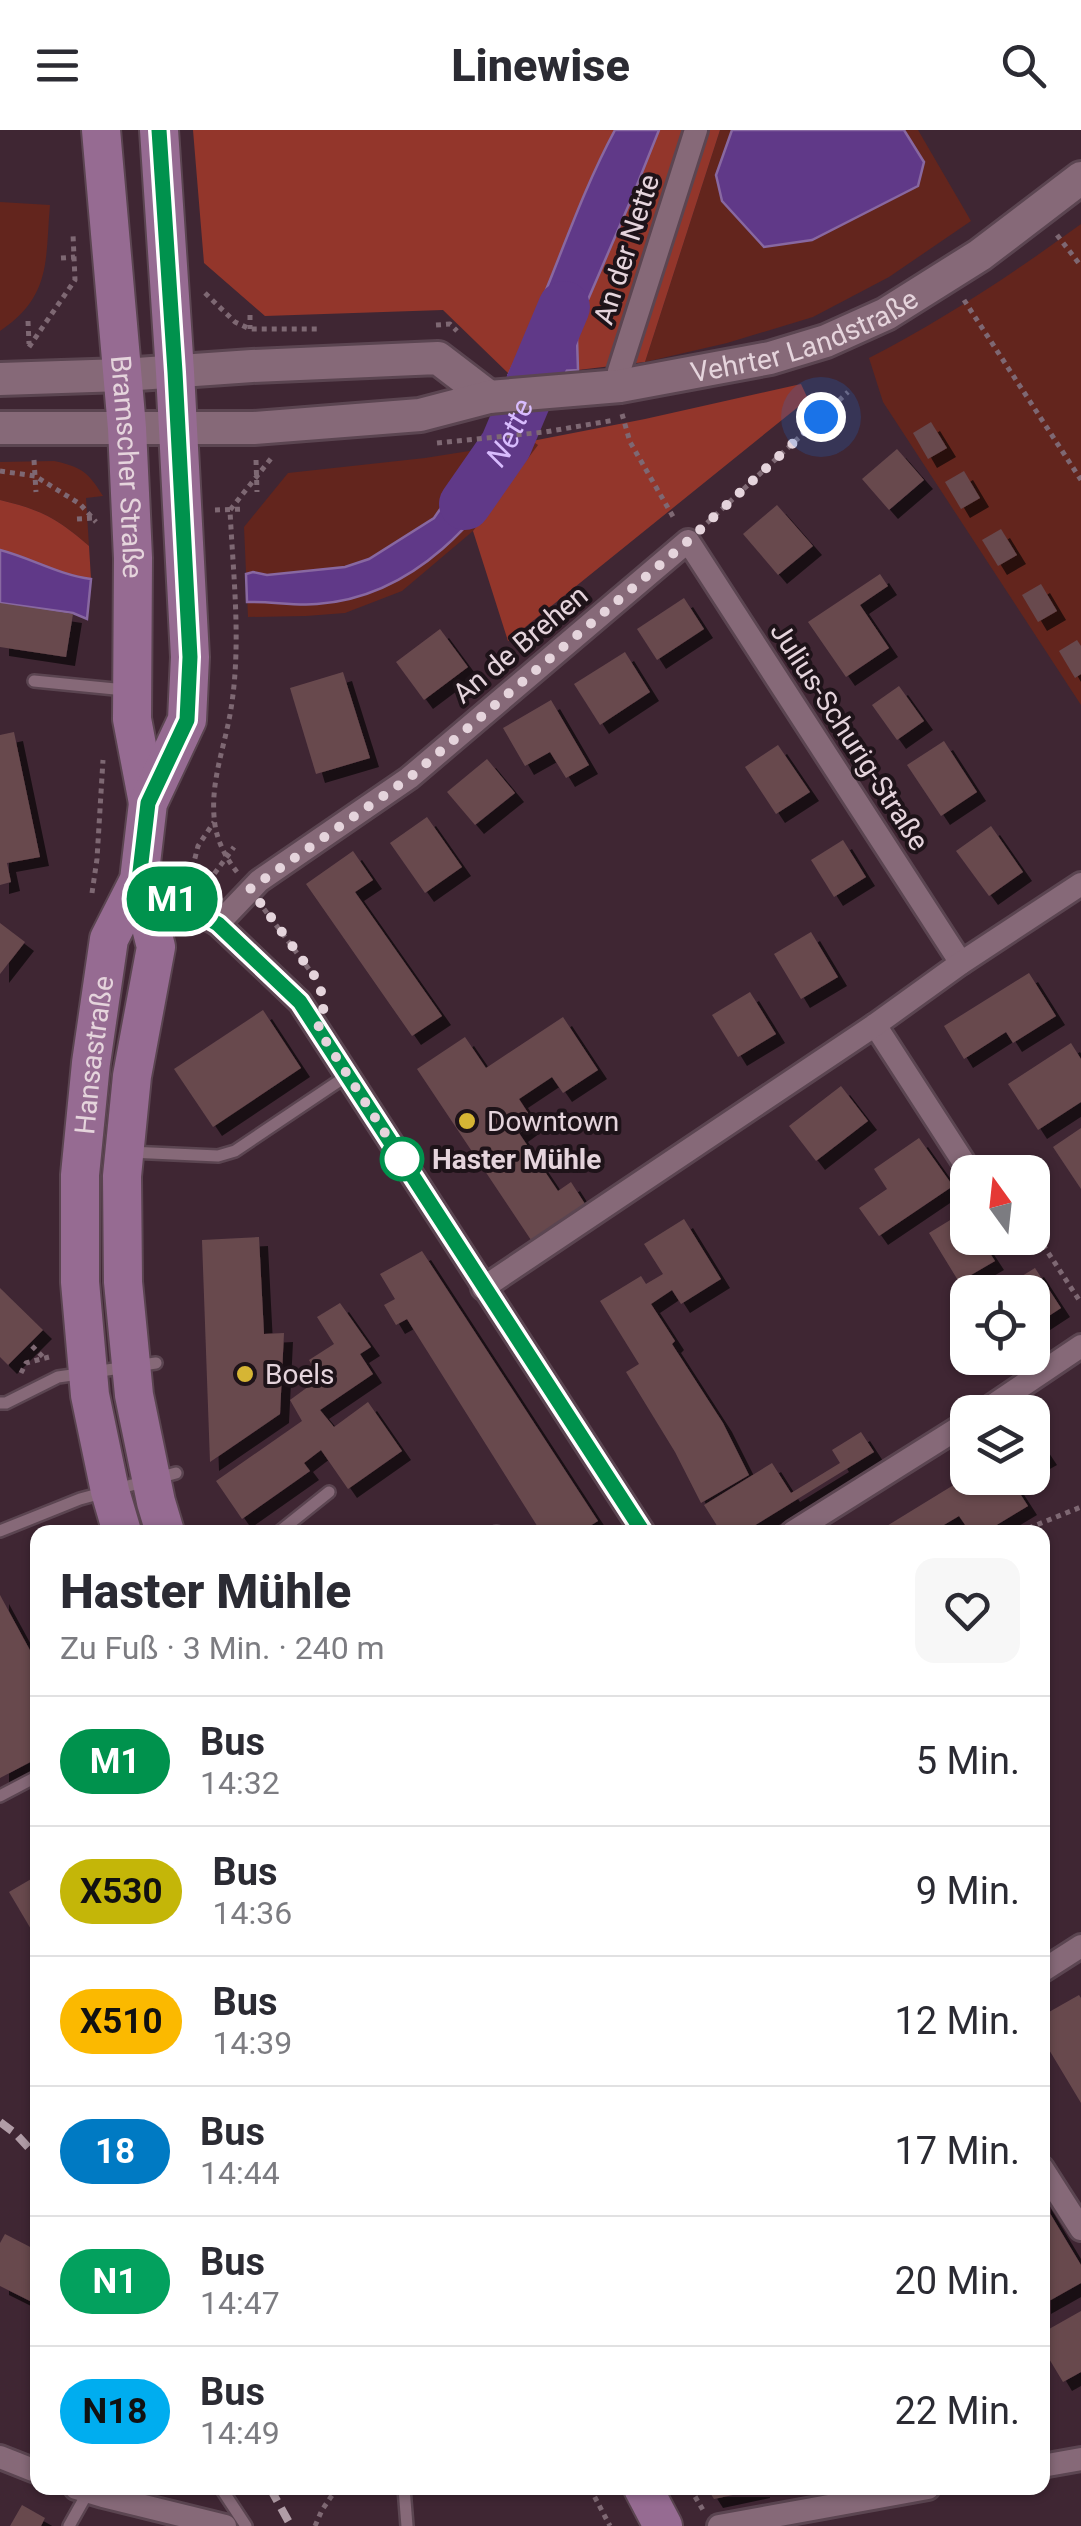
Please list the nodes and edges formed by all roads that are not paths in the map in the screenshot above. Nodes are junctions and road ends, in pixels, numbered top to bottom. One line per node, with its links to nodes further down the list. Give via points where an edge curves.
1 (101, 130): 6 (main road, Bramscher Straße)
2 (159, 130): 5 (main road, Bramscher Straße)
3 (696, 130): 9 (street, An der Nette, via 618,371)
4 (1081, 178): 9 (main road, Vehrter Landstraße, via 948,277 848,332)
5 (175, 372): 6 (main road); 8 (main road, via 438,358); 12 (main road, Bramscher Straße)
6 (124, 375): 7 (main road); 11 (main road, Bramscher Straße)
7 (0, 379)
8 (495, 397): 9 (main road, Vehrter Landstraße, via 571,390); 12 (main road, Vehrter Landstraße, via 420,415)
9 (621, 402)
10 (0, 428): 11 (main road, Vehrter Landstraße)
11 (127, 428): 12 (main road, Vehrter Landstraße); 15 (main road, Bramscher Straße)
12 (178, 428): 16 (main road, Bramscher Straße, via 187,720)
13 (688, 541): 19 (street, An de Brehen, via 409,778 250,889); 20 (street, Julius-Schurig-Straße)
14 (34, 681): 15 (lane)
15 (132, 690): 16 (main road, Bramscher Straße)
16 (148, 803): 17 (main road, Bramscher Straße)
17 (139, 880): 19 (street); 23 (main road, Hansastraße, via 156,946); 28 (main road, Hansastraße, via 109,940 87,1100 80,1282)
18 (1081, 884): 20 (street)
19 (218, 924): 22 (street, via 300,1002)
20 (961, 963): 21 (street)
21 (875, 1025): 24 (street); 25 (street)
22 (348, 1076): 23 (lane, via 235,1151); 25 (street)
23 (124, 1152): 27 (main road, Hansastraße, via 123,1282)
24 (959, 1155)
25 (484, 1288): 38 (street)
26 (1081, 1346): 29 (street)
27 (144, 1365): 28 (lane); 32 (main road, Hansastraße, via 134,1395)
28 (88, 1372): 30 (lane, via 55,1378); 33 (main road, Hansastraße)
29 (1008, 1395)
30 (0, 1403)
31 (950, 1433): 39 (street)
32 (164, 1476): 33 (lane); 36 (main road, Hansastraße)
33 (110, 1491): 35 (main road, Hansastraße); 40 (lane)
34 (329, 1492): 37 (lane)
35 (120, 1525)
36 (165, 1525)
37 (289, 1525)
38 (638, 1525)
39 (804, 1525)
40 (0, 1531)
41 (30, 1780): 42 (lane)
42 (0, 1796)
43 (1081, 1946): 44 (street)
44 (1050, 1966)
45 (1050, 2181): 46 (street)
46 (1081, 2229)
47 (0, 2457): 50 (street)
48 (1081, 2458): 49 (street)
49 (1050, 2464)
50 (30, 2469)
51 (80, 2495): 57 (lane)
52 (102, 2495): 58 (street)
53 (226, 2495): 59 (lane)
54 (405, 2495): 60 (lane)
55 (647, 2495): 61 (main road)
56 (890, 2495): 62 (street)
57 (70, 2526)
58 (226, 2526)
59 (246, 2526)
60 (408, 2526)
61 (663, 2526)
62 (719, 2526)

